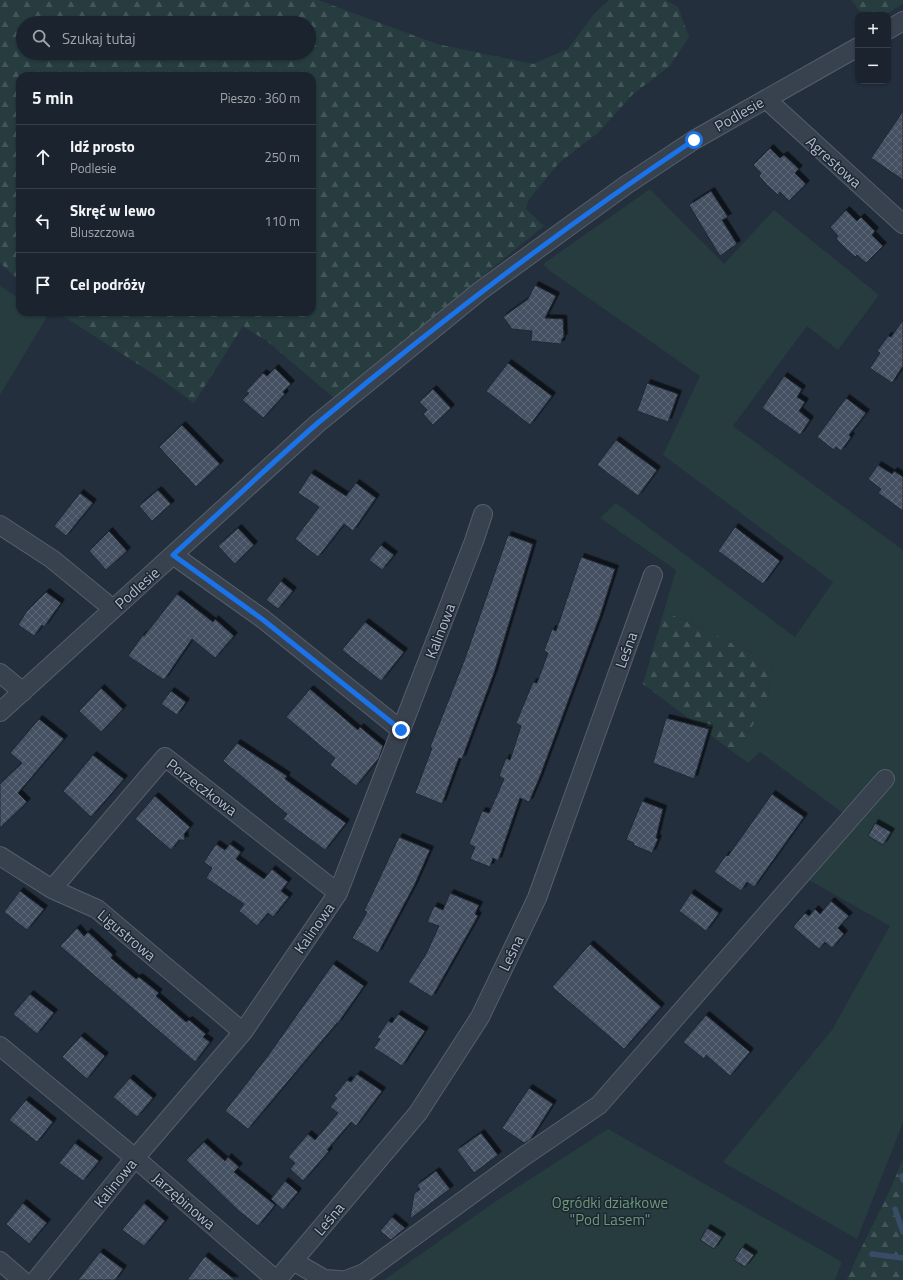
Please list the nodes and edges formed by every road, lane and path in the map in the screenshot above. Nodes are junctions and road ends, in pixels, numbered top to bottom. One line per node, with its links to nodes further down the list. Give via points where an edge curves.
1 (903, 21): 2 (street)
2 (891, 28)
3 (856, 48): 4 (street, Podlesie)
4 (766, 99): 5 (street, Agrestowa); 8 (street, Podlesie, via 694,140 626,185 480,291 318,423)
5 (903, 224)
6 (483, 514): 14 (street, Kalinowa)
7 (0, 525): 10 (street, via 52,559)
8 (173, 555): 10 (street, Podlesie); 14 (street, via 262,619)
9 (653, 575): 23 (street, Leśna, via 537,898 480,1016 418,1113)
10 (113, 609): 12 (street, Podlesie)
11 (0, 673): 12 (street)
12 (23, 692): 13 (street, Podlesie)
13 (0, 712)
14 (401, 730): 18 (street, Kalinowa)
15 (885, 779): 28 (street, via 599,1105 364,1273)
16 (0, 856): 17 (street, Ligustrowa)
17 (52, 888): 18 (street, Porzeczkowa, via 165,757); 19 (street, Ligustrowa, via 97,909)
18 (338, 893): 19 (street, Kalinowa)
19 (243, 1032): 21 (street, Kalinowa)
20 (0, 1046): 21 (street, Jarzębinowa)
21 (135, 1158): 25 (street, Kalinowa); 26 (street, Jarzębinowa)
22 (0, 1261): 24 (street)
23 (293, 1261): 26 (street, Leśna); 27 (street, via 324,1279)
24 (22, 1280)
25 (36, 1280)
26 (276, 1280)
27 (340, 1280)
28 (346, 1280)

